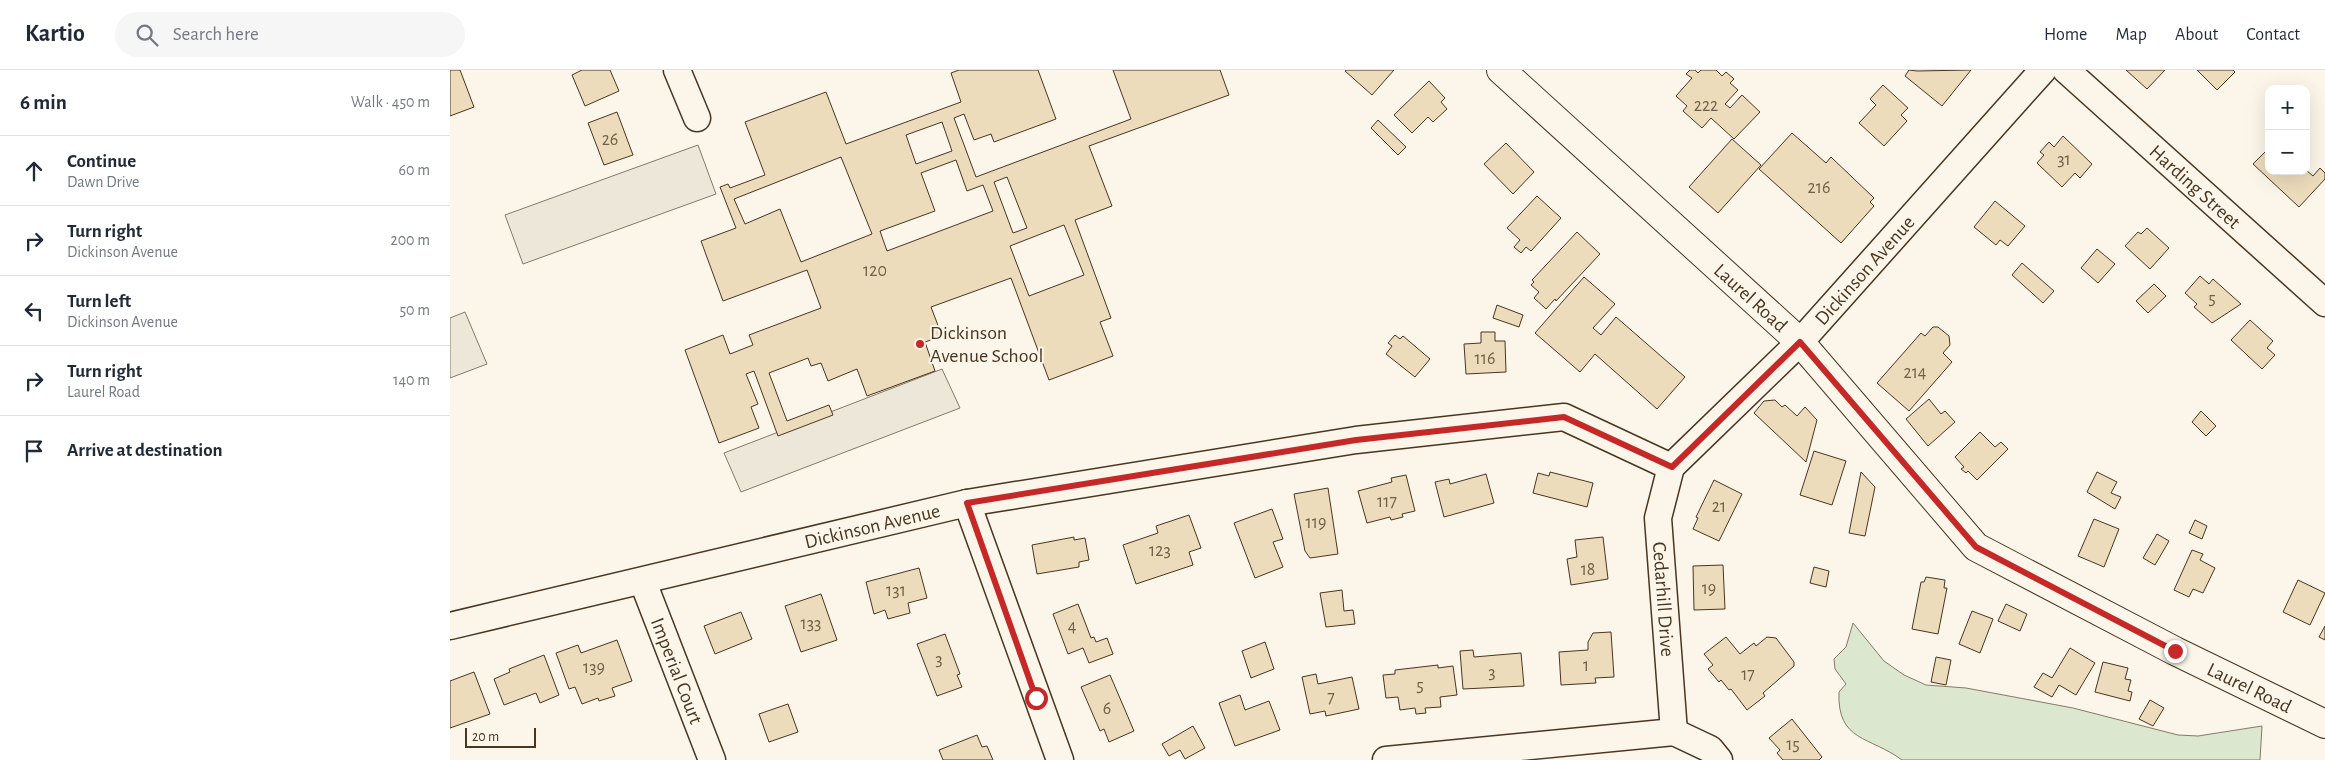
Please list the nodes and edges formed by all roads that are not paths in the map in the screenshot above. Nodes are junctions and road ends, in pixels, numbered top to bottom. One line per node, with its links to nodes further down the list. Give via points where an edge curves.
1 (677, 70): 5 (street)
2 (1501, 70): 7 (main road, Laurel Road)
3 (2044, 70): 7 (street, Dickinson Avenue)
4 (2066, 70): 6 (street, Harding Street)
5 (697, 118)
6 (2325, 303)
7 (1800, 342): 8 (street, Dickinson Avenue); 12 (main road, Laurel Road, via 1976,547 2175,651)
8 (1672, 467): 9 (street, Dickinson Avenue, via 1564,417 1356,440); 13 (street, Cedarhill Drive, via 1658,518)
9 (967, 503): 10 (street, Dickinson Avenue); 15 (street)
10 (643, 582): 11 (street, Dickinson Avenue); 14 (street, Imperial Court)
11 (450, 626)
12 (2325, 724)
13 (1674, 732): 16 (street); 17 (street, via 1710,749)
14 (712, 760)
15 (1060, 760)
16 (1386, 760)
17 (1719, 760)

